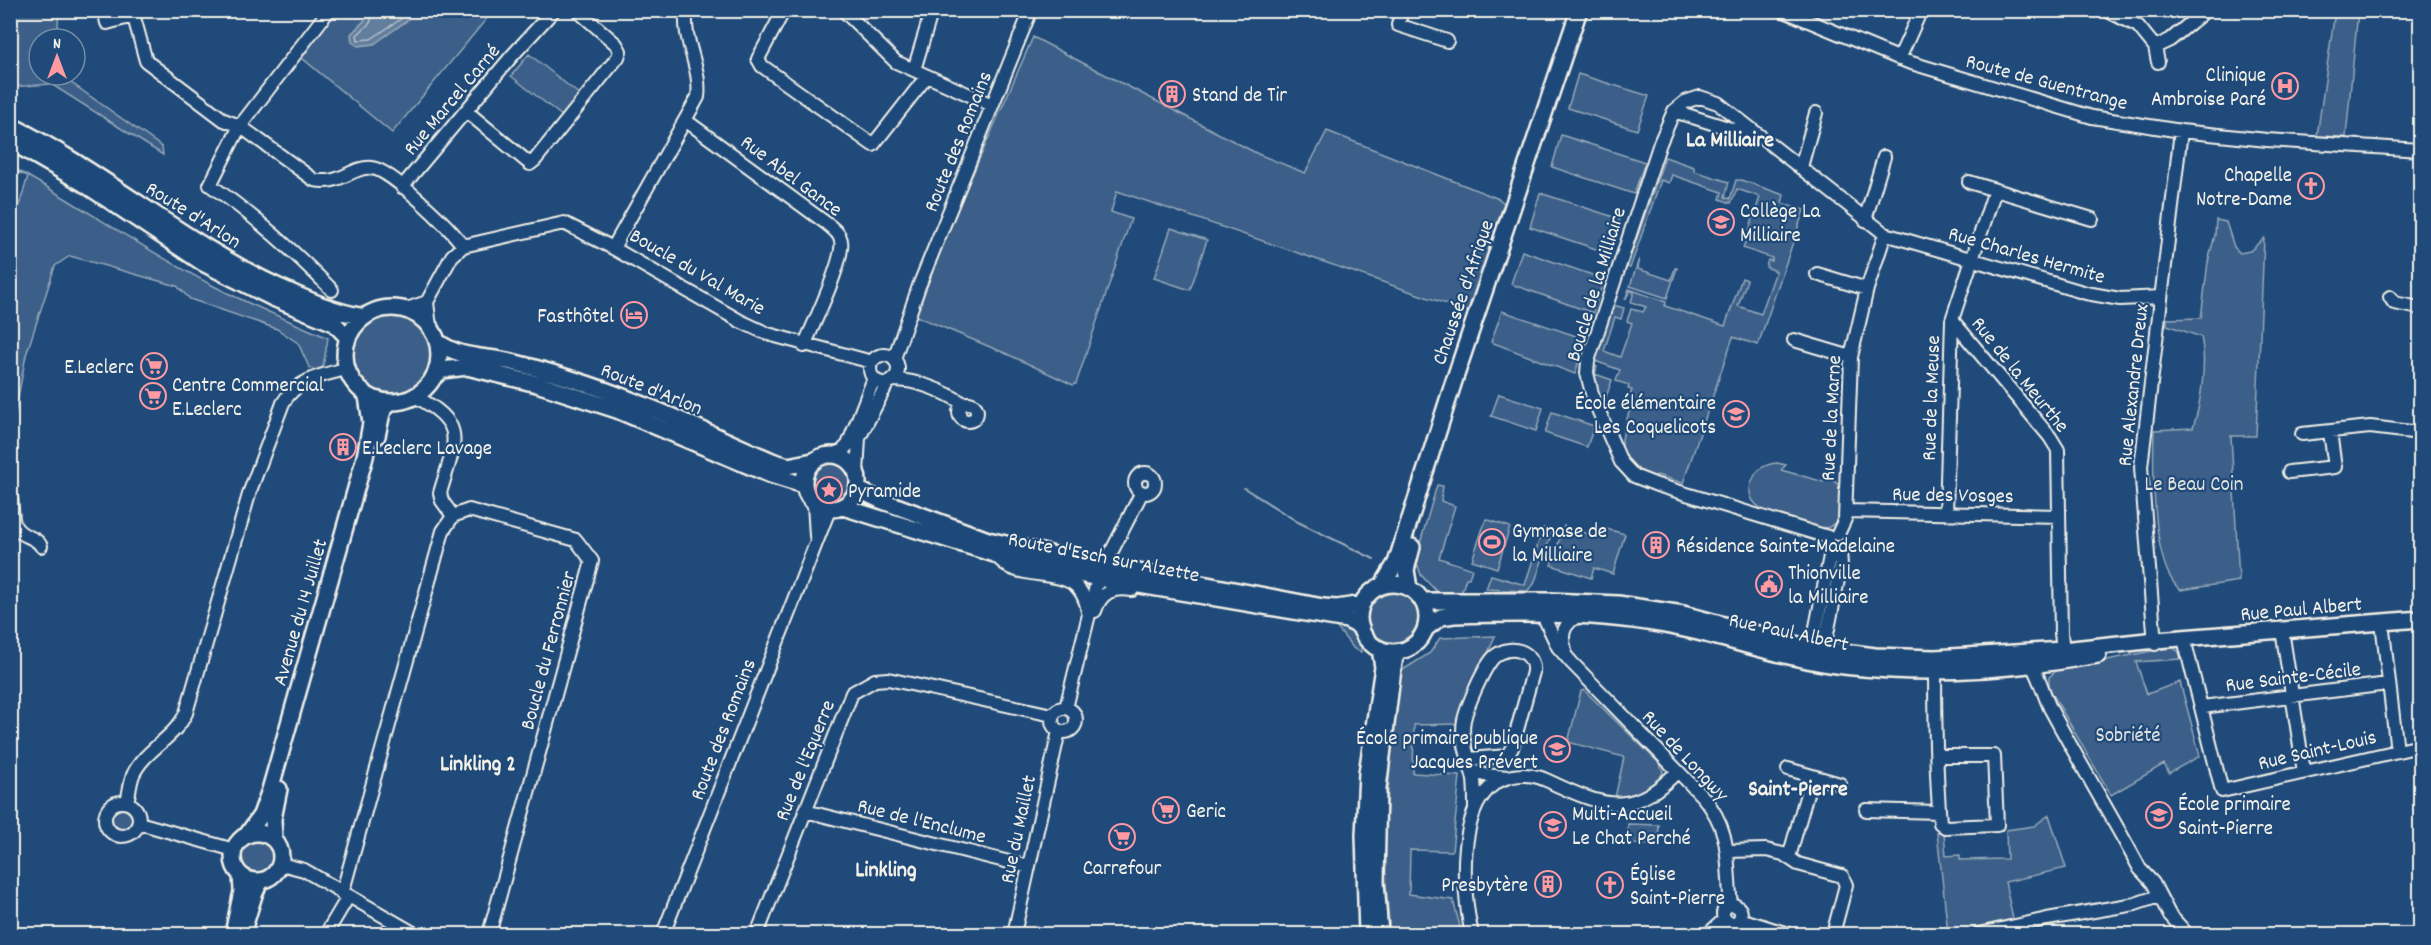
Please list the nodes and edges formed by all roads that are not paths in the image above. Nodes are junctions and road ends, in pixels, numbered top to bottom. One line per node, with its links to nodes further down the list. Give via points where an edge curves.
1 (104, 10): 17 (street, via 107,23)
2 (329, 10): 30 (street)
3 (554, 10): 25 (street, Rue Marcel Carné)
4 (577, 10): 25 (street, via 620,51 535,160 530,164)
5 (687, 10): 28 (street, Boucle du Val Marie, via 685,23 700,83 698,97)
6 (784, 10): 23 (street, via 758,59 762,66 873,145)
7 (843, 10): 22 (street, via 896,62)
8 (932, 10): 22 (street)
9 (1031, 10): 24 (street, Route des Romains)
10 (1402, 10): 18 (street, via 1398,25)
11 (1579, 10): 93 (main road, Chaussée d'Afrique, via 1396,563)
12 (1588, 10): 94 (main road, Chaussée d'Afrique, via 1406,564)
13 (1782, 10): 20 (street, Route de Guentrange)
14 (1921, 10): 20 (street)
15 (2106, 10): 19 (street, via 2138,26)
16 (2206, 10): 19 (street, via 2170,40)
17 (132, 13): 30 (street, via 146,61 224,120)
18 (1448, 41)
19 (2155, 47): 21 (street)
20 (1899, 59): 31 (street, Route de Guentrange, via 2092,117)
21 (2158, 62)
22 (914, 70): 23 (street)
23 (927, 76): 24 (street)
24 (992, 105): 47 (street, Route des Romains)
25 (466, 111): 38 (street, Rue Marcel Carné)
26 (1674, 111): 32 (street); 32 (street, via 1700,97 1711,99); 89 (street, Boucle de la Milliaire, via 1588,361 1593,398 1621,462 1634,476)
27 (1816, 113): 36 (street)
28 (685, 120): 44 (street, Boucle du Val Marie); 61 (street, Rue Abel Gance, via 838,234 839,258)
29 (10, 125): 55 (main road, Route d'Arlon, via 69,158 234,264 331,309)
30 (240, 126): 38 (street, via 314,180 335,181 372,168); 49 (street, via 210,185 254,217)
31 (2181, 131): 34 (street, Route de Guentrange); 50 (street, Rue Alexandre Dreux)
32 (1766, 140): 36 (street)
33 (10, 141): 58 (main road, Route d'Arlon, via 83,183 203,262 273,298 334,323)
34 (2421, 150)
35 (1884, 157): 41 (street)
36 (1801, 167): 41 (street)
37 (1969, 182): 39 (street)
38 (402, 187): 43 (street, via 454,233)
39 (1995, 190): 40 (street); 45 (street, Rue de la Meurthe)
40 (2092, 219)
41 (1865, 220): 42 (street)
42 (1885, 234): 45 (street, Rue Charles Hermite); 48 (street, Rue de la Marne)
43 (463, 246): 44 (street, via 564,223); 52 (street, via 452,256)
44 (613, 248): 61 (street, Boucle du Val Marie, via 740,321)
45 (1971, 258): 50 (street, Rue Charles Hermite, via 2086,293 2120,299); 56 (street, Rue de la Meurthe)
46 (1817, 274): 48 (street)
47 (920, 286): 63 (street, Route des Romains, via 896,333); 64 (street, Route des Romains)
48 (1867, 289): 62 (street, Rue de la Marne)
49 (332, 290)
50 (2161, 297): 108 (street, Rue Alexandre Dreux, via 2141,467)
51 (2390, 297): 53 (street, via 2394,303)
52 (427, 302): 54 (street); 57 (street)
53 (2421, 308)
54 (404, 310): 55 (main road, via 385,309); 57 (main road)
55 (365, 316): 58 (main road)
56 (1952, 320): 86 (street, Rue de la Meuse); 88 (street, Rue de la Meurthe, via 2058,450)
57 (430, 327): 60 (main road)
58 (348, 338): 65 (main road)
59 (1794, 340): 62 (street)
60 (438, 342): 69 (main road, via 440,360); 77 (main road, Route d'Arlon, via 450,351 506,361 601,389 772,461 788,466)
61 (804, 345): 63 (street, Boucle du Val Marie)
62 (1851, 357): 85 (street, Rue de la Marne)
63 (877, 359): 64 (street); 66 (street, via 871,371)
64 (896, 364): 67 (street); 68 (street, Route des Romains, via 897,373)
65 (346, 369): 70 (main road); 134 (street, via 307,381 291,391 283,404 250,491 186,713 181,725 134,774)
66 (874, 378): 68 (street); 76 (street, via 853,435 842,451)
67 (908, 380): 68 (street); 72 (street)
68 (889, 381): 79 (street, Route des Romains, via 859,438)
69 (426, 392): 71 (main road, via 406,401); 80 (main road, Route d'Arlon, via 442,370 467,367 617,410); 87 (street, via 453,427 455,440 440,493)
70 (367, 396): 71 (main road); 140 (main road, Avenue du 14 Juillet, via 371,423 365,457 270,789 261,815)
71 (389, 402): 141 (main road, Avenue du 14 Juillet, via 382,413 368,478 276,800)
72 (964, 404)
73 (2330, 432): 74 (street, via 2370,428); 75 (street); 78 (street, via 2335,467)
74 (2421, 433)
75 (2302, 434)
76 (831, 455): 77 (main road); 79 (main road, via 842,457)
77 (813, 461): 80 (main road)
78 (2289, 472)
79 (857, 473): 81 (main road)
80 (803, 485): 84 (main road, via 807,496)
81 (857, 489): 84 (main road, via 855,496); 92 (main road, via 988,540)
82 (10, 492): 90 (street, via 16,529 36,538)
83 (1142, 492): 92 (street)
84 (829, 507): 91 (main road, Route d'Esch sur Alzette); 159 (street, Route des Romains)
85 (1846, 511): 86 (street, Rue des Vosges); 89 (street, Rue de la Marne)
86 (1946, 513): 88 (street, Rue des Vosges)
87 (453, 516): 149 (street, via 443,531); 158 (street, Boucle du Ferronnier, via 469,510 576,540 592,561)
88 (2059, 516): 113 (street, Rue de la Meurthe)
89 (1833, 536): 110 (street, via 1844,540 1844,546 1836,550 1815,631)
90 (41, 546)
91 (996, 556): 92 (main road, Route d'Esch sur Alzette); 100 (street, via 1010,567 1075,583 1086,598)
92 (1102, 572): 95 (main road, Route d'Esch sur Alzette); 97 (main road, via 1323,607); 100 (street)
93 (1382, 586): 94 (main road, via 1396,584); 97 (main road)
94 (1409, 588): 96 (main road)
95 (1182, 593): 103 (main road, Route d'Esch sur Alzette, via 1347,621); 107 (street, via 1119,588 1108,591 1098,602)
96 (1423, 601): 104 (main road); 110 (main road, Rue Paul Albert, via 1618,604 1683,614)
97 (1362, 604): 103 (main road)
98 (1543, 615): 99 (main road, Rue Paul Albert); 104 (main road, Rue Paul Albert, via 1454,615 1441,617); 112 (street, Rue de Longwy)
99 (1579, 615): 112 (street, via 1567,623 1563,632); 115 (main road, Rue Paul Albert, via 1689,630)
100 (1089, 616): 107 (street)
101 (2421, 619): 102 (main road, Rue Paul Albert)
102 (2382, 622): 105 (main road, Rue Paul Albert); 118 (street)
103 (1361, 627): 109 (main road, via 1367,639)
104 (1425, 629): 111 (main road, via 1416,643)
105 (2282, 630): 106 (main road, Rue Paul Albert); 119 (street)
106 (2184, 639): 108 (main road, Rue Paul Albert); 120 (street)
107 (1083, 640): 121 (street)
108 (2155, 642): 113 (main road, Rue Paul Albert)
109 (1380, 649): 111 (main road); 162 (main road, via 1383,668 1367,773 1364,835)
110 (1818, 649): 114 (main road, Rue Paul Albert, via 1905,658); 115 (street); 116 (street)
111 (1401, 651): 163 (main road, via 1395,657 1378,788 1376,882)
112 (1565, 654): 129 (street, Rue de Longwy)
113 (2063, 656): 114 (main road, Rue Paul Albert)
114 (2028, 658): 117 (main road, Rue Paul Albert); 150 (street, via 2068,740)
115 (1804, 660): 116 (main road, Rue Paul Albert)
116 (1825, 663): 117 (main road, Rue Paul Albert)
117 (1935, 672): 126 (street)
118 (2388, 684): 119 (street, Rue Sainte-Cécile); 125 (street)
119 (2292, 696): 120 (street, Rue Sainte-Cécile); 130 (street)
120 (2202, 707): 130 (street, Rue Saint-Louis, via 2222,791)
121 (1066, 708): 122 (street); 123 (street, via 1074,714 1075,723 1069,730)
122 (1052, 715): 123 (street, via 1053,726); 137 (street, Rue de l'Equerre, via 888,679 875,680 852,693)
123 (1059, 731): 146 (street, Rue du Maillet)
124 (2421, 746): 125 (street, Rue Saint-Louis)
125 (2397, 751): 130 (street, Rue Saint-Louis)
126 (1937, 756): 138 (street); 138 (street, via 1994,756 1998,822 1945,827 1940,823)
127 (1470, 764): 127 (street, via 1507,756 1512,748 1533,672 1532,662 1524,652 1505,651 1490,663 1464,721); 132 (street, via 1484,775); 135 (street)
128 (1788, 769): 131 (street)
129 (1678, 771): 132 (street, via 1652,794 1621,803 1593,800 1533,776); 143 (street, Rue de Longwy, via 1715,812)
130 (2304, 772)
131 (1812, 776): 133 (street); 144 (street)
132 (1509, 777): 135 (street, via 1489,789)
133 (1840, 784)
134 (127, 803): 139 (street, via 137,811); 139 (street, via 112,806 106,815 107,826 122,836 134,832)
135 (1475, 809): 164 (street, via 1464,873)
136 (1866, 810): 138 (street)
137 (805, 811): 146 (street, Rue de l'Enclume); 160 (street, Rue de l'Equerre)
138 (1939, 812)
139 (139, 823): 142 (street)
140 (247, 835): 141 (main road, via 261,833); 142 (main road)
141 (274, 839): 145 (main road, via 281,850)
142 (234, 850): 147 (main road, via 234,864)
143 (1728, 850): 144 (street, via 1766,850); 151 (street, Rue de Longwy)
144 (1789, 857): 167 (street, via 1798,864 1837,874 1845,880)
145 (281, 864): 148 (main road, via 273,876); 149 (street, via 304,870)
146 (1029, 867): 161 (street, Rue du Maillet)
147 (241, 875): 148 (main road); 154 (main road, via 242,891)
148 (260, 882): 155 (main road)
149 (345, 896): 156 (street); 157 (street)
150 (2159, 896): 168 (street); 169 (street)
151 (1731, 905): 152 (street, via 1739,908); 153 (street, via 1724,911)
152 (1740, 919): 153 (street, via 1733,923); 166 (street)
153 (1725, 920): 165 (street)
154 (233, 934)
155 (242, 934)
156 (326, 934)
157 (415, 934)
158 (489, 934)
159 (663, 934)
160 (757, 934)
161 (1014, 934)
162 (1367, 934)
163 (1380, 934)
164 (1472, 934)
165 (1708, 934)
166 (1788, 934)
167 (1833, 934)
168 (1979, 934)
169 (2187, 934)

